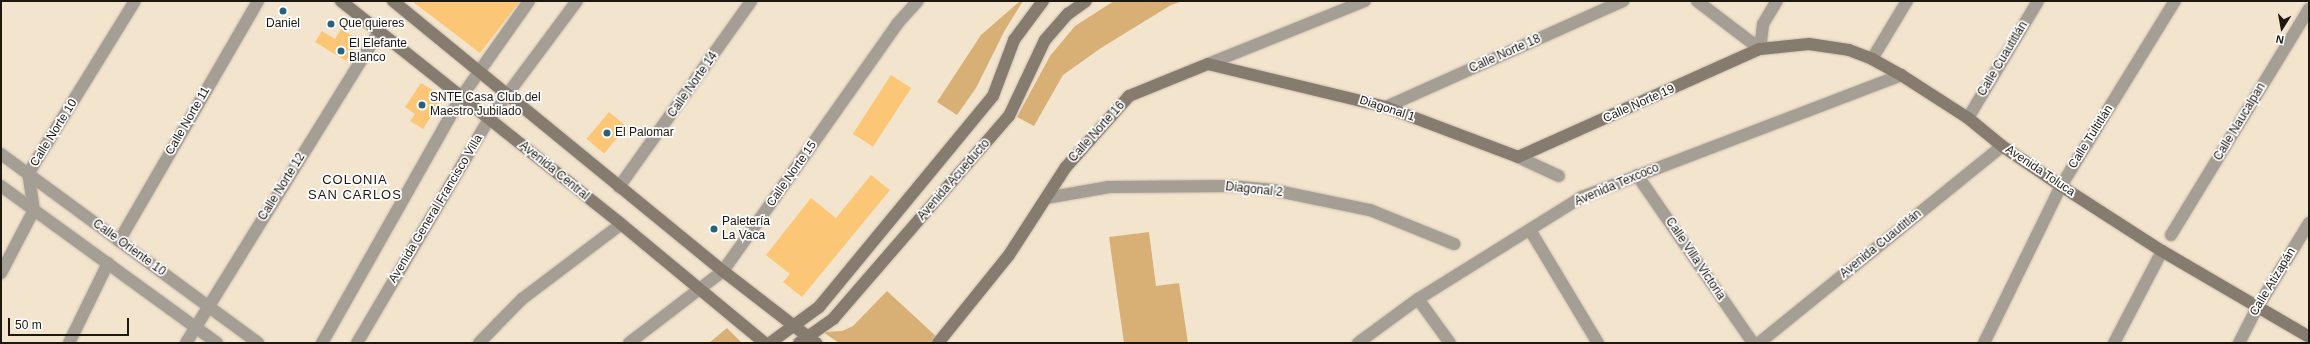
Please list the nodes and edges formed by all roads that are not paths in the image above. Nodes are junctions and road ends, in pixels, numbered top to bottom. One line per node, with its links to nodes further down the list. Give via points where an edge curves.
1 (135, 1): 33 (street, Calle Norte 10)
2 (258, 1): 45 (street, Calle Norte 11)
3 (341, 1): 19 (street, Avenida Central)
4 (392, 1): 23 (street)
5 (529, 1): 23 (street)
6 (577, 1): 25 (street, Avenida General Francisco Villa)
7 (751, 1): 38 (street, Calle Norte 14)
8 (918, 1): 49 (street, Calle Norte 15, via 897,24)
9 (1043, 1): 56 (street, Avenida Acueducto, via 1014,40 993,96 819,307)
10 (1086, 1): 59 (street, Avenida Acueducto, via 1068,14 1045,40 1009,116 834,319)
11 (1365, 1): 22 (street, Calle Norte 16)
12 (1623, 1): 27 (street, Calle Norte 18)
13 (1697, 1): 20 (street)
14 (1777, 1): 20 (street, via 1763,24)
15 (1908, 1): 21 (street)
16 (2038, 1): 28 (street, Calle Cuautitlán)
17 (2175, 1): 37 (street, Calle Tultitlán)
18 (2309, 9): 44 (street, Calle Naucalpan)
19 (379, 32): 26 (street, Avenida Central); 53 (street, Calle Norte 12)
20 (1760, 49): 21 (street, Avenida Toluca, via 1809,44 1848,50); 32 (street, Calle Norte 19)
21 (1872, 59): 24 (street, Avenida Toluca)
22 (1208, 64): 27 (street, Diagonal 1); 39 (street, Calle Norte 16, via 1129,96 1066,167)
23 (479, 71): 25 (street); 26 (street)
24 (1901, 75): 28 (street, Avenida Toluca); 34 (street, Avenida Texcoco)
25 (507, 94): 29 (street, Avenida General Francisco Villa); 38 (street)
26 (462, 96): 29 (street, Avenida Central); 64 (street)
27 (1386, 107): 32 (street, Diagonal 1)
28 (1968, 118): 30 (street, Avenida Toluca)
29 (489, 119): 42 (street, Avenida Central); 65 (street, Avenida General Francisco Villa)
30 (2002, 146): 37 (street, Avenida Toluca); 74 (street, Avenida Cuautitlán)
31 (1, 154): 33 (street, Calle Oriente 10)
32 (1518, 157): 35 (street, Diagonal 1)
33 (28, 174): 40 (street, Calle Norte 10); 45 (street, Calle Oriente 10)
34 (1637, 175): 43 (street, Avenida Texcoco, via 1582,197); 73 (street, Calle Villa Victoria)
35 (1559, 176)
36 (1, 186): 40 (street, Calle Oriente 10)
37 (2061, 186): 47 (street, Avenida Toluca); 75 (street, Calle Tultitlán)
38 (619, 187): 49 (street)
39 (1046, 198): 46 (street, Diagonal 2, via 1109,187 1230,186 1273,190 1370,210); 58 (street, Calle Norte 16, via 1009,255)
40 (34, 210): 48 (street, Calle Oriente 10); 50 (street)
41 (2309, 223): 54 (street, Calle Atizapán)
42 (621, 224): 51 (street, Avenida Central); 66 (street, via 522,299)
43 (1530, 230): 52 (street, Avenida Texcoco); 72 (street)
44 (2171, 235)
45 (119, 241): 53 (street, Calle Oriente 10)
46 (1454, 244)
47 (2162, 251): 54 (street, Avenida Toluca); 76 (street)
48 (108, 264): 55 (street, Calle Oriente 10); 60 (street)
49 (723, 271): 51 (street, Calle Norte 15); 56 (street)
50 (1, 273)
51 (702, 289): 67 (street, Calle Norte 15); 68 (street, Avenida Central)
52 (1418, 299): 70 (street, Avenida Texcoco); 71 (street)
53 (208, 306): 55 (street, Calle Norte 12); 63 (street, Calle Oriente 10)
54 (2257, 308): 57 (street, Avenida Toluca); 77 (street, Calle Atizapán)
55 (195, 326): 61 (street, Calle Norte 12); 62 (street, Calle Oriente 10)
56 (795, 327): 59 (street); 69 (street, Avenida Acueducto)
57 (2309, 338)
58 (943, 340)
59 (807, 341)
60 (69, 343)
61 (186, 343)
62 (217, 343)
63 (258, 343)
64 (322, 343)
65 (357, 343)
66 (479, 343)
67 (628, 343)
68 (765, 343)
69 (770, 343)
70 (1358, 343)
71 (1450, 343)
72 (1598, 343)
73 (1753, 343)
74 (1759, 343)
75 (1984, 343)
76 (2114, 343)
77 (2239, 343)

